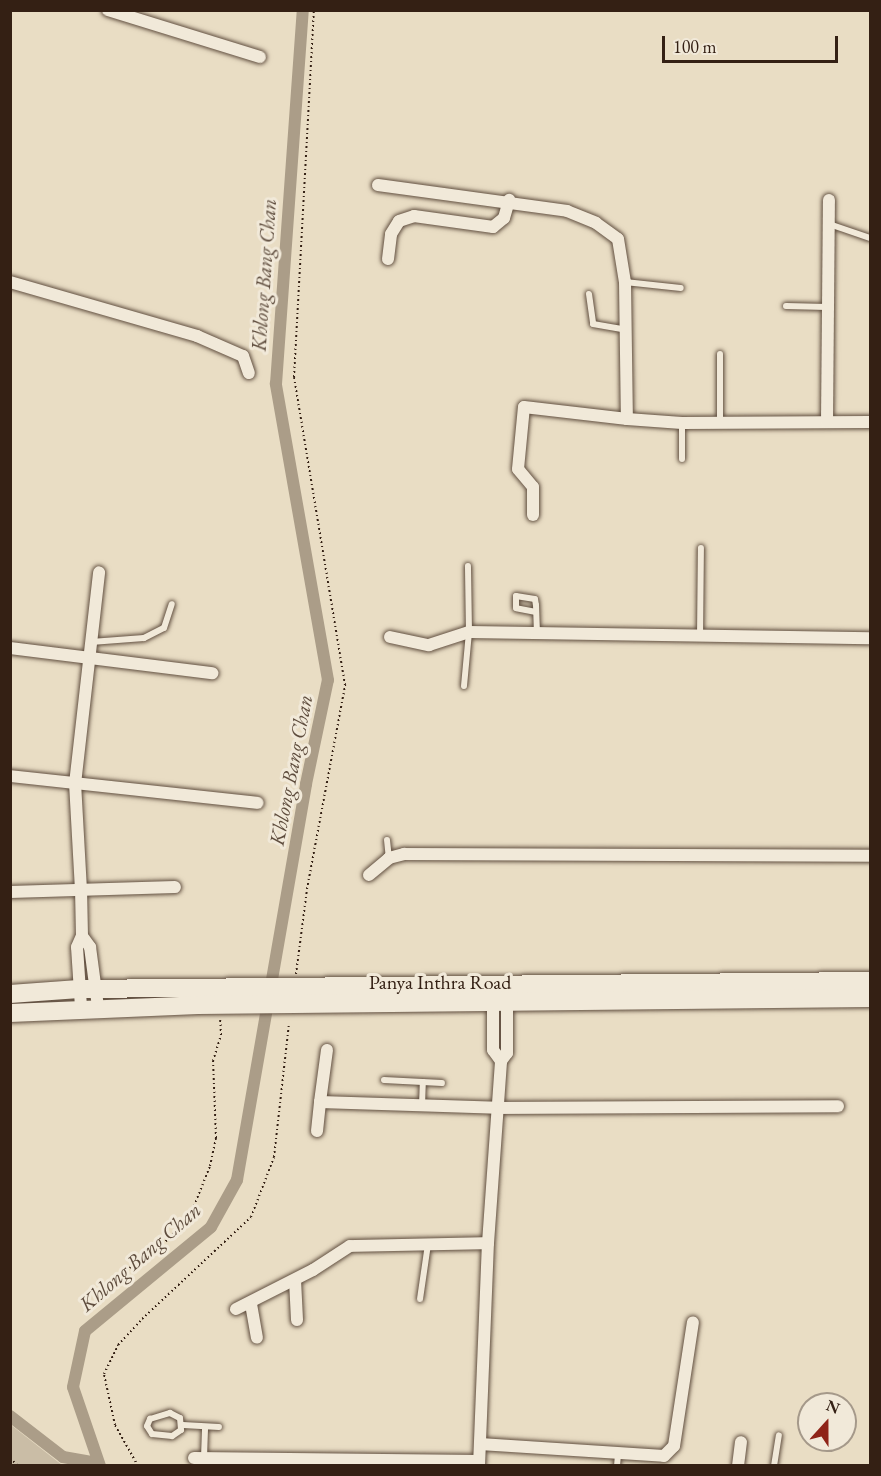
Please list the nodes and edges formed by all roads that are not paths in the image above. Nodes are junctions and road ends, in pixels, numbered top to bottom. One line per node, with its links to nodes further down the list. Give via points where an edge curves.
1 (108, 10): 2 (street)
2 (260, 57)
3 (378, 185): 4 (street)
4 (509, 200): 8 (street, via 504,218 493,227 414,216 399,221 391,234); 10 (street, via 567,211 596,223 618,239)
5 (828, 200): 6 (street)
6 (828, 224): 7 (lane); 14 (street)
7 (870, 238)
8 (388, 259)
9 (10, 282): 17 (street, via 196,336 243,356)
10 (626, 282): 11 (lane); 15 (street)
11 (681, 288)
12 (589, 294): 15 (lane, via 593,324)
13 (786, 306): 14 (lane)
14 (828, 307): 19 (street)
15 (627, 330): 18 (street)
16 (720, 354): 22 (lane)
17 (249, 373)
18 (627, 419): 21 (street); 24 (street, via 524,407 518,469 533,487)
19 (827, 422): 20 (street); 22 (street)
20 (870, 422)
21 (682, 423): 22 (street); 23 (lane)
22 (720, 423)
23 (681, 459)
24 (533, 515)
25 (701, 548): 32 (lane)
26 (468, 566): 30 (lane)
27 (99, 572): 35 (street)
28 (172, 604): 35 (lane, via 164,628 144,638)
29 (536, 612): 31 (lane)
30 (469, 632): 31 (street); 33 (street, via 429,645); 39 (lane)
31 (537, 634): 32 (street)
32 (700, 637): 34 (street)
33 (390, 638)
34 (870, 638)
35 (91, 642): 37 (street)
36 (10, 648): 37 (street)
37 (90, 658): 38 (street); 41 (street)
38 (212, 673)
39 (464, 686)
40 (10, 776): 41 (street)
41 (75, 784): 42 (street); 48 (street)
42 (258, 803)
43 (387, 840): 45 (lane)
44 (870, 856): 45 (street, via 404,854)
45 (389, 858): 46 (street)
46 (369, 875)
47 (175, 887): 48 (street)
48 (81, 890): 49 (street); 51 (street, via 82,936 77,947)
49 (10, 892)
50 (870, 981): 53 (main road, Panya Inthra Road)
51 (87, 989): 52 (main road, Panya Inthra Road); 55 (main road, Panya Inthra Road); 56 (street)
52 (10, 994)
53 (500, 995): 54 (main road, Panya Inthra Road); 55 (main road, Panya Inthra Road, via 302,989); 65 (street, via 507,1053 501,1061)
54 (870, 998)
55 (228, 999): 56 (main road, Panya Inthra Road)
56 (90, 1007): 57 (main road, Panya Inthra Road)
57 (10, 1012)
58 (327, 1050): 62 (street)
59 (384, 1080): 60 (lane)
60 (423, 1082): 61 (lane); 64 (lane)
61 (442, 1083)
62 (320, 1102): 64 (street); 66 (street)
63 (838, 1106): 65 (street)
64 (422, 1107): 65 (street)
65 (497, 1108): 68 (street)
66 (317, 1131)
67 (428, 1244): 68 (street); 69 (street, via 350,1246); 70 (lane)
68 (488, 1244): 81 (street)
69 (295, 1280): 71 (street); 73 (street)
70 (420, 1299)
71 (251, 1304): 72 (street); 75 (street)
72 (236, 1309)
73 (297, 1320)
74 (693, 1322): 83 (street, via 674,1446 664,1456)
75 (257, 1337)
76 (183, 1425): 76 (lane, via 177,1433 166,1437 152,1434 147,1426 155,1416 170,1413 180,1418); 77 (lane)
77 (205, 1427): 78 (lane); 82 (lane)
78 (219, 1427)
79 (779, 1435): 88 (lane)
80 (741, 1442): 87 (street)
81 (480, 1444): 83 (street); 86 (street)
82 (199, 1458): 84 (street)
83 (617, 1460)
84 (232, 1462): 85 (street)
85 (259, 1462): 86 (street)
86 (479, 1463)
87 (738, 1466)
88 (774, 1466)

